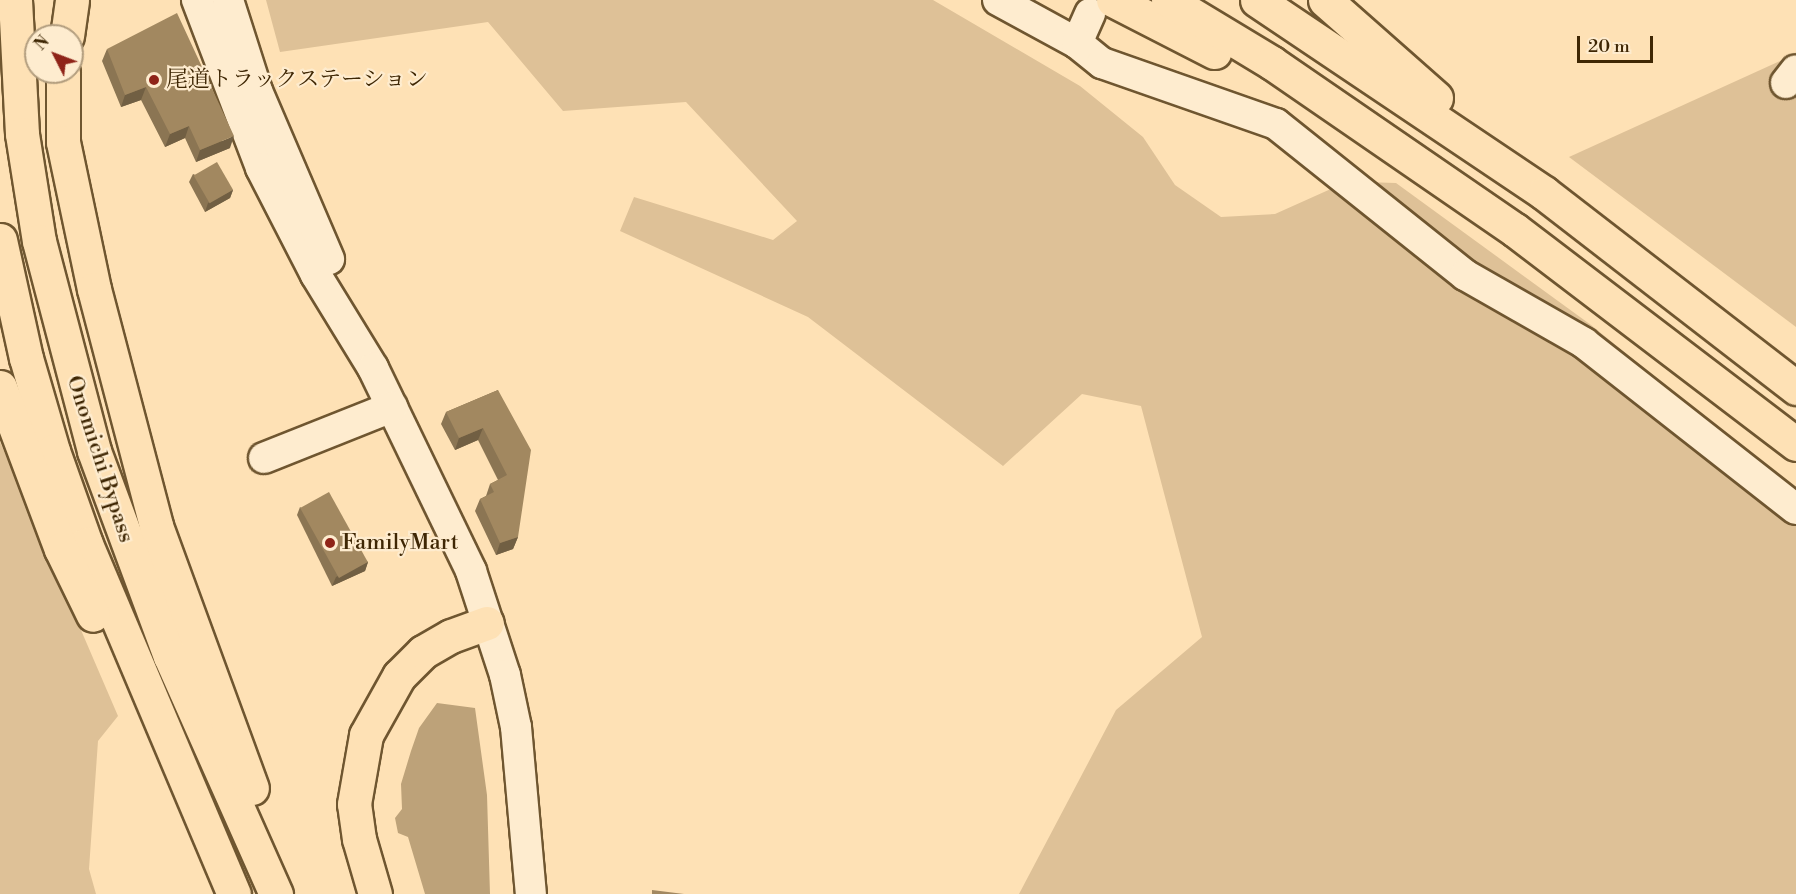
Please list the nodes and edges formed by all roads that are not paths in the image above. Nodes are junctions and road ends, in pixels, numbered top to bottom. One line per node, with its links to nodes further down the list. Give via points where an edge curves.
1 (15, 0): 25 (highway, Onomichi Bypass, via 22,134 39,241 94,452 170,656)
2 (72, 0): 10 (highway)
3 (197, 0): 16 (street, via 261,168 316,275)
4 (228, 0): 16 (street, via 282,155)
5 (998, 0): 11 (street)
6 (1168, 0): 14 (highway, via 1272,63)
7 (1257, 0): 13 (highway)
8 (1325, 0): 13 (highway)
9 (1102, 7): 11 (street); 14 (highway, via 1195,41)
10 (69, 24)
11 (1077, 43): 22 (street, via 1102,63 1276,124 1465,275 1584,343)
12 (62, 84): 26 (highway, via 63,142 94,289 156,526 242,766)
13 (1544, 193): 18 (highway)
14 (1515, 230): 20 (highway)
15 (0, 240): 24 (highway, Onomichi Bypass, via 26,358 82,533)
16 (373, 368): 19 (street)
17 (0, 387): 24 (highway, via 61,549)
18 (1796, 388)
19 (393, 407): 21 (street); 23 (street, via 451,525)
20 (1796, 444)
21 (264, 458)
22 (1796, 509)
23 (487, 623): 27 (highway, via 451,636 423,652 399,676 366,735 354,804 359,839); 28 (street, via 505,675 516,727)
24 (232, 894)
25 (276, 894)
26 (298, 894)
27 (375, 894)
28 (531, 894)

